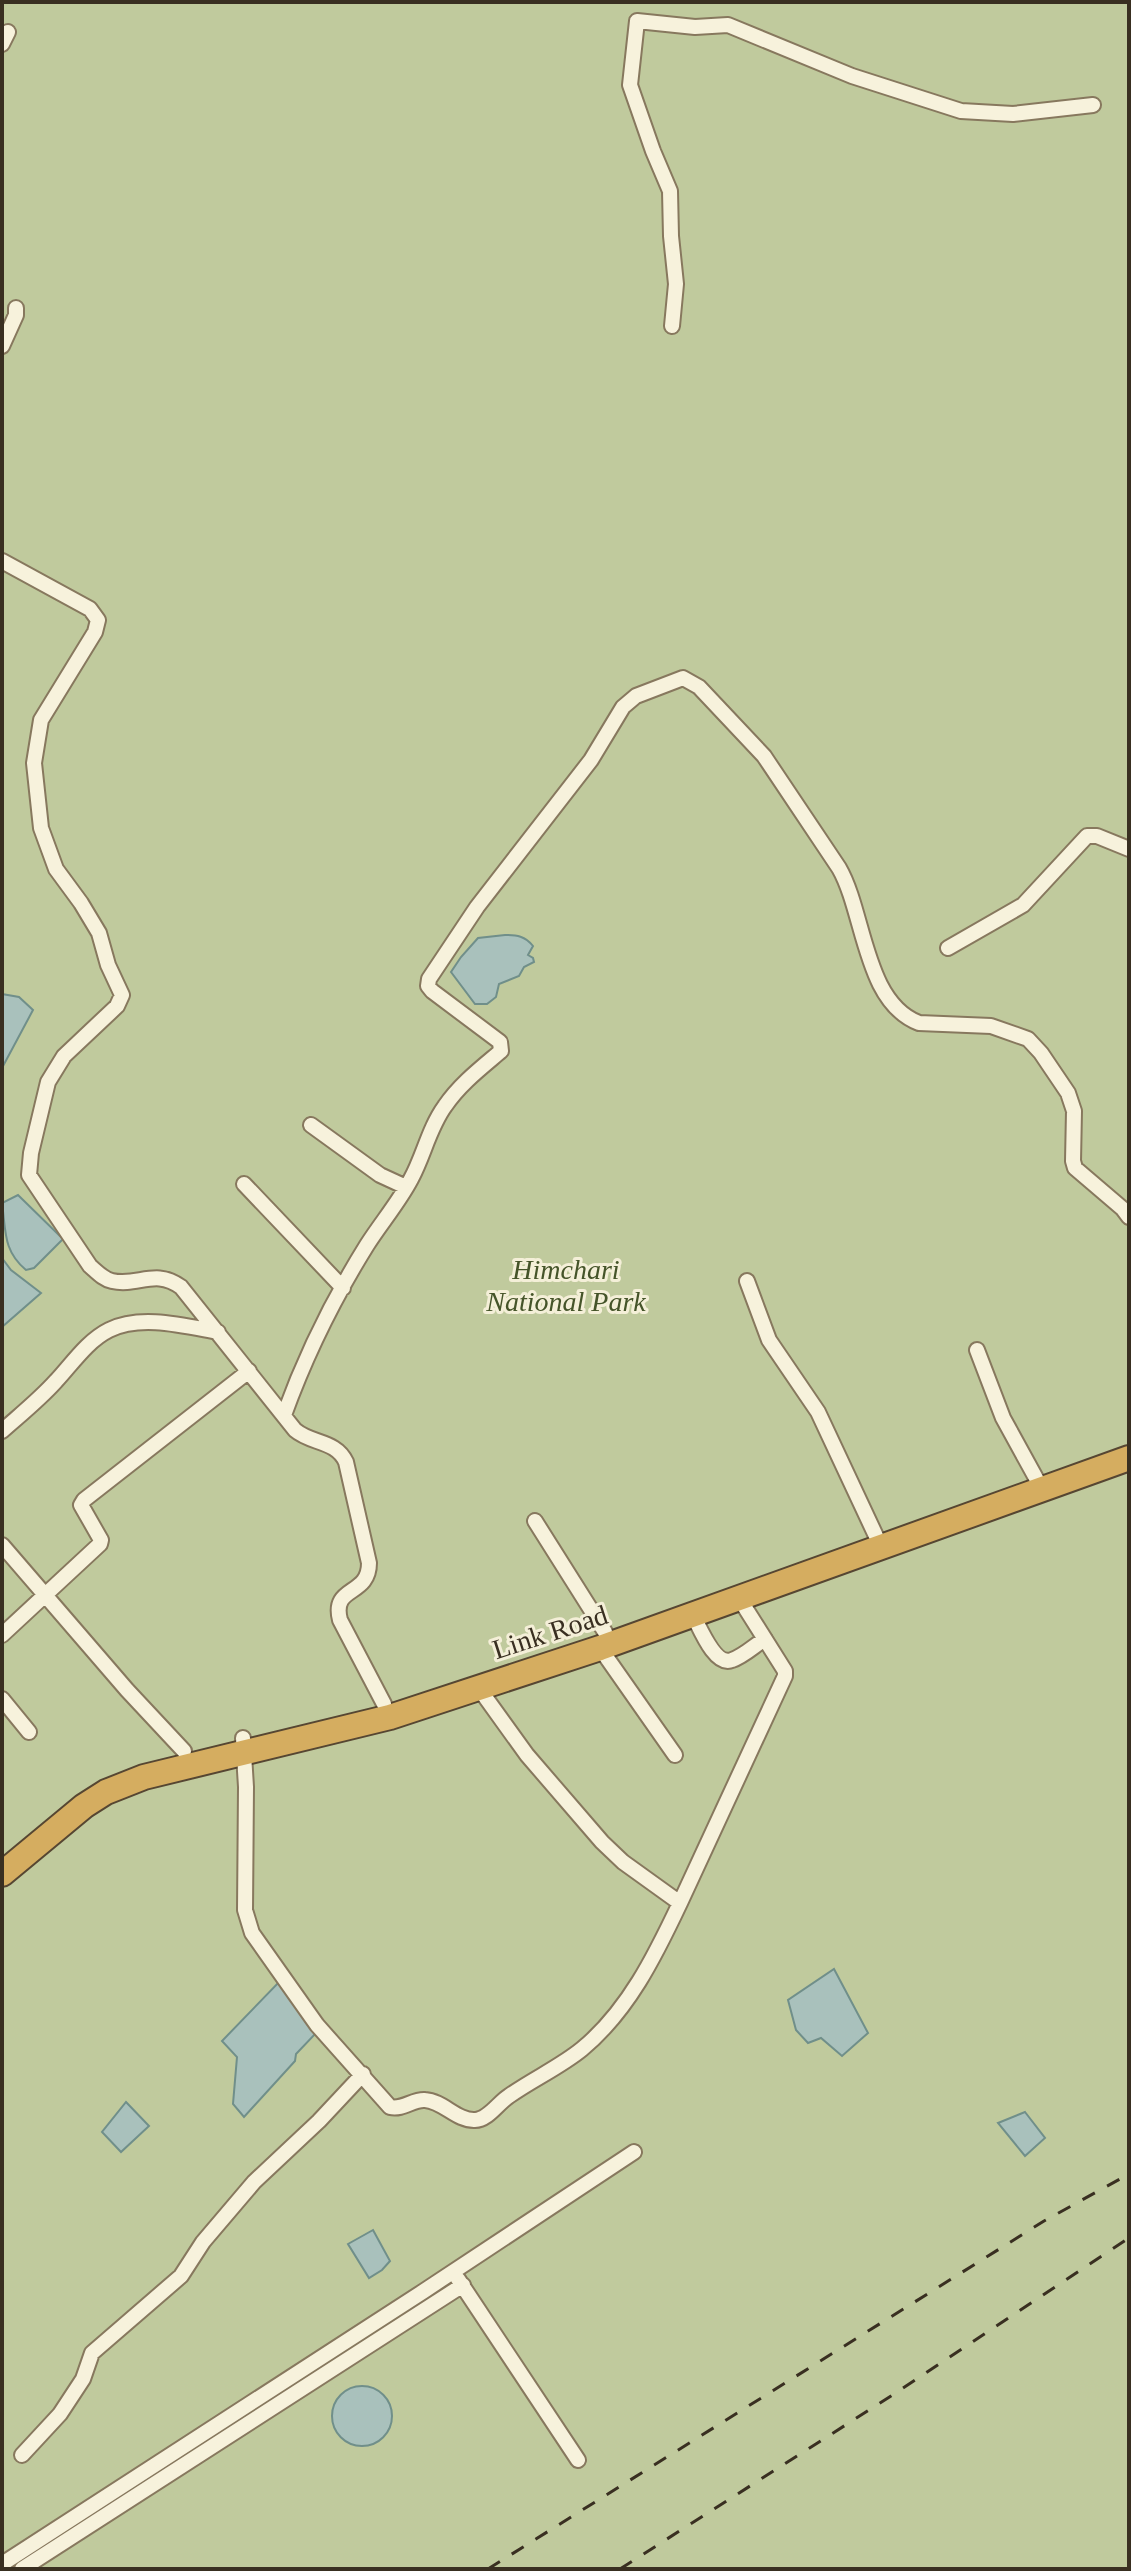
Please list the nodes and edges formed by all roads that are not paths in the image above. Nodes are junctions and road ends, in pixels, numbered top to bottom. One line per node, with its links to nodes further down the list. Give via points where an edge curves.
1 (1093, 105): 3 (street, via 1013,114 961,111 852,76 728,25 637,21 630,85 670,191 676,284)
2 (16, 308): 4 (street)
3 (672, 326)
4 (2, 346)
5 (2, 561): 14 (street, via 90,609 98,620 41,720 34,763 41,828 56,869 99,933 122,995 64,1056 48,1082 29,1175 90,1266 104,1278 172,1280)
6 (1129, 849): 7 (street, via 1087,836 1023,905)
7 (948, 948)
8 (311, 1125): 10 (street, via 380,1175)
9 (244, 1184): 13 (street)
10 (406, 1187): 11 (street, via 444,1108 502,1047 432,991 429,979 477,907 591,760 623,707 636,696 683,678 699,687 764,756 839,868 888,999 912,1021 991,1026 1028,1039 1068,1093 1074,1111 1075,1168); 13 (street)
11 (1129, 1217)
12 (747, 1281): 23 (street, via 769,1340 818,1412)
13 (343, 1288): 17 (street)
14 (218, 1332): 16 (street); 18 (street, via 138,1323 109,1330)
15 (977, 1350): 21 (street, via 1003,1418)
16 (249, 1371): 17 (street); 25 (street, via 84,1500 81,1505 100,1544)
17 (284, 1415): 33 (street, via 300,1435 335,1448 346,1462 369,1574 337,1608)
18 (2, 1431)
19 (1129, 1443): 21 (highway, Link Road)
20 (1129, 1458): 21 (highway, Link Road)
21 (1039, 1482): 23 (highway, Link Road); 26 (highway, Link Road)
22 (535, 1521): 30 (street)
23 (876, 1536): 30 (highway, Link Road)
24 (2, 1545): 25 (street)
25 (47, 1595): 28 (street); 36 (street)
26 (739, 1598): 27 (highway, Link Road); 29 (street)
27 (693, 1615): 29 (street, via 722,1661); 30 (highway, Link Road)
28 (2, 1635)
29 (765, 1639): 40 (street, via 785,1671 784,1683)
30 (603, 1640): 31 (highway, Link Road); 33 (highway, Link Road); 37 (street)
31 (478, 1687): 35 (highway, Link Road, via 390,1717); 40 (street, via 527,1755 602,1842)
32 (2, 1699): 34 (street)
33 (384, 1704): 35 (highway, Link Road)
34 (29, 1732)
35 (243, 1745): 36 (highway, Link Road); 39 (highway, Link Road, via 106,1792); 41 (street, via 245,1910 252,1933 317,2025)
36 (184, 1751): 38 (highway, Link Road, via 100,1781)
37 (675, 1755)
38 (2, 1856)
39 (2, 1874)
40 (680, 1903): 41 (street, via 610,2022 581,2050 483,2118 465,2119 421,2099 390,2107)
41 (363, 2074): 45 (street, via 254,2182 181,2276 92,2353 83,2379 60,2414)
42 (634, 2152): 43 (street)
43 (454, 2272): 44 (street); 47 (street)
44 (463, 2285): 46 (street); 48 (street)
45 (22, 2455)
46 (578, 2460)
47 (2, 2564)
48 (22, 2569)

